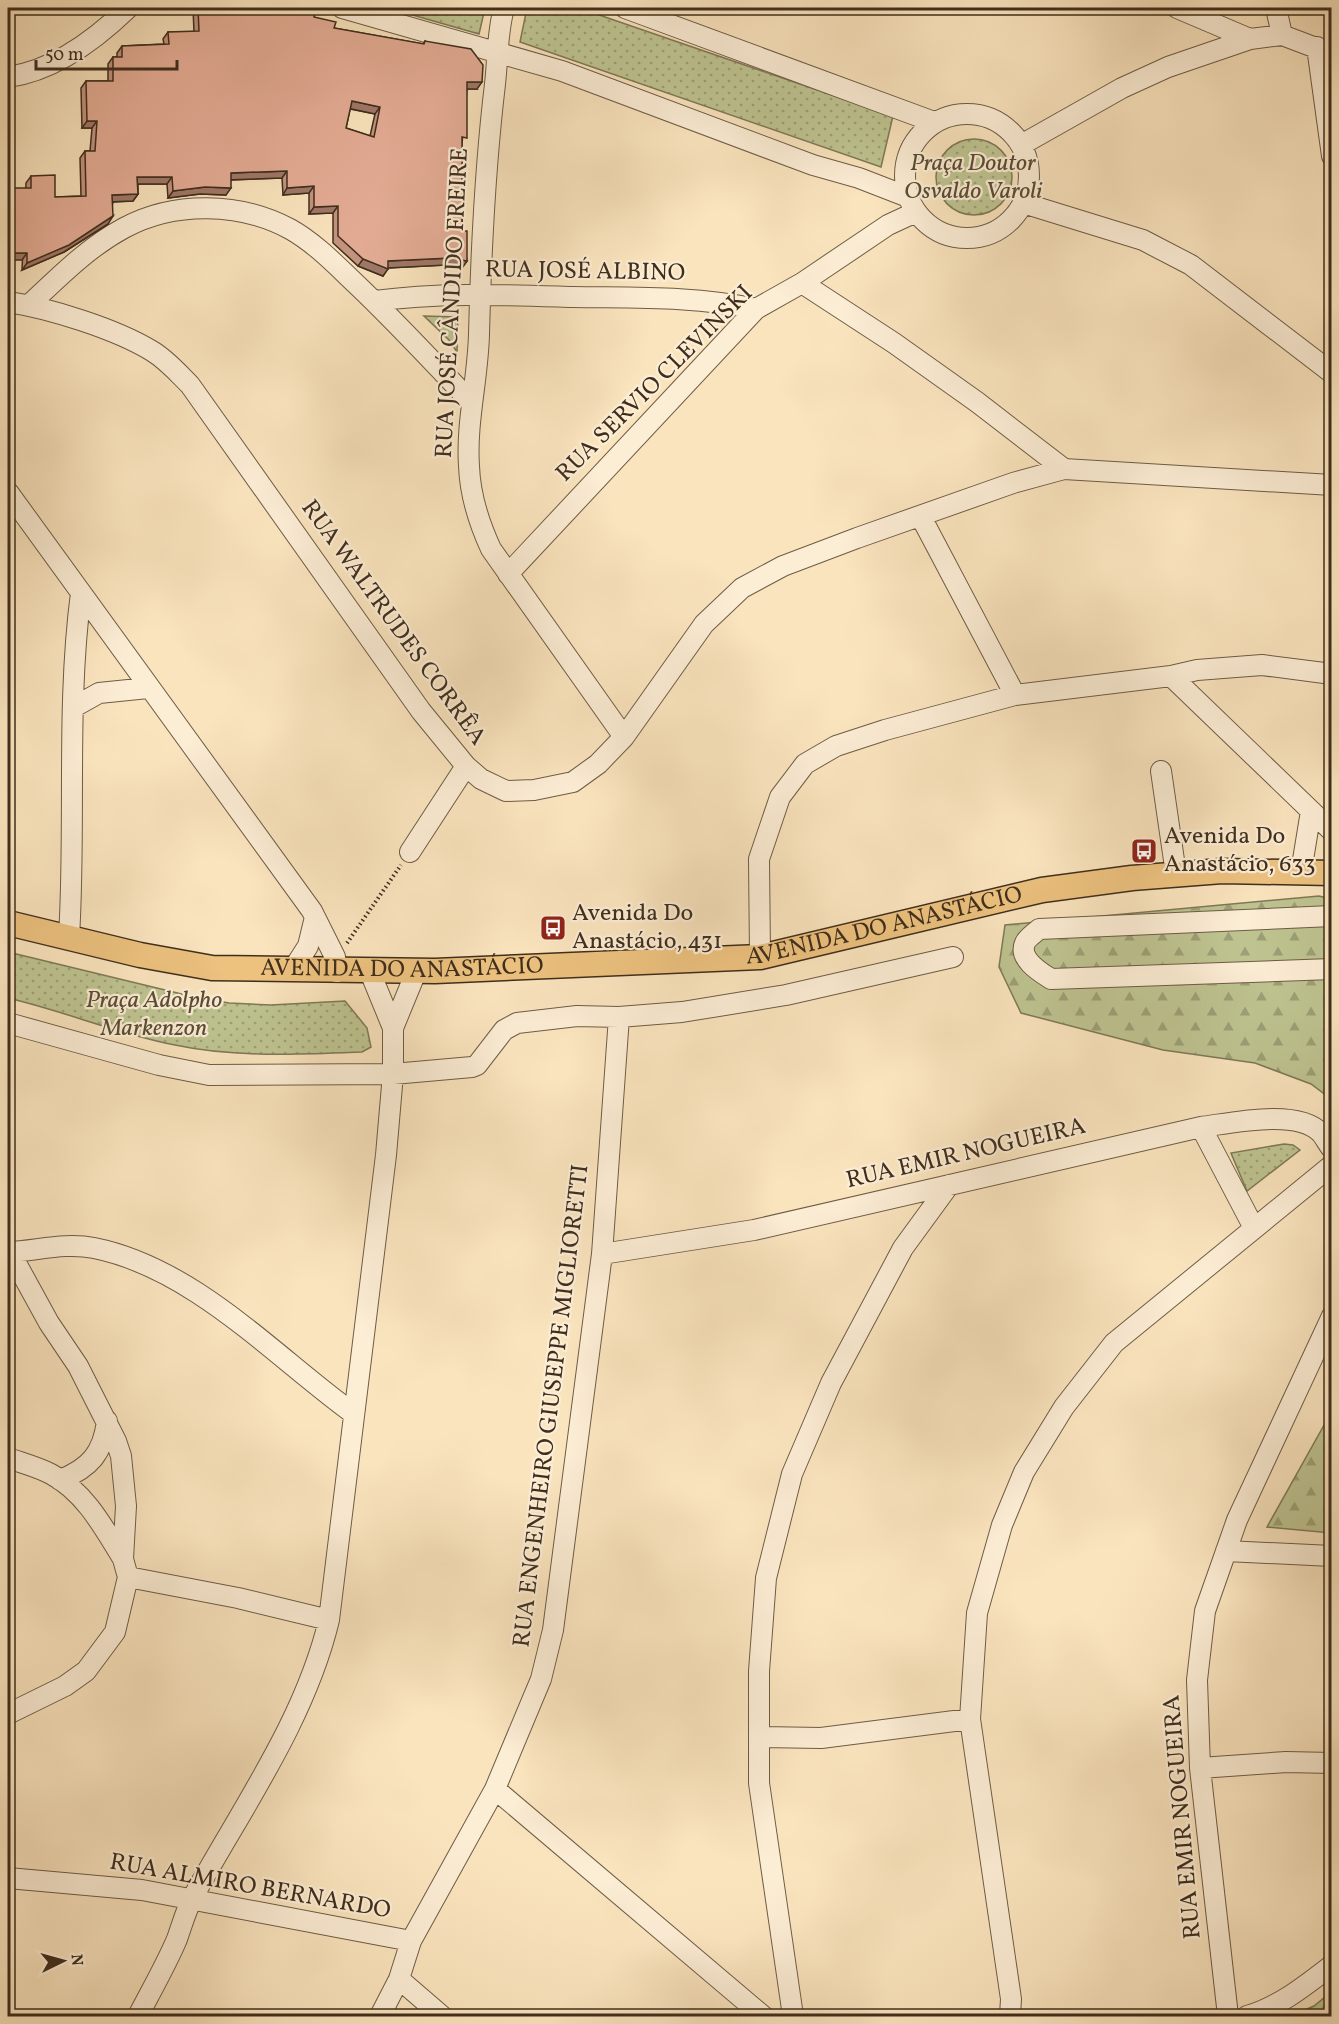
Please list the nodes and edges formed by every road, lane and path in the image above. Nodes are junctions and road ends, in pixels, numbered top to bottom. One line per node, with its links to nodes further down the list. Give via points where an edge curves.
1 (128, 8): 11 (street, via 99,35 63,57)
2 (342, 8): 9 (street)
3 (504, 8): 9 (street, RUA JOSÉ CÂNDIDO FREIRE)
4 (625, 8): 12 (street)
5 (1177, 8): 8 (street)
6 (1276, 8): 7 (street)
7 (1282, 35): 8 (street); 10 (street)
8 (1250, 39): 13 (street, via 1168,67 1122,88)
9 (496, 51): 16 (street, via 859,178); 18 (street, RUA JOSÉ CÂNDIDO FREIRE)
10 (1324, 51): 14 (street)
11 (8, 77)
12 (934, 122): 13 (street, via 957,114 982,115 1005,126); 16 (street, via 914,142 904,169)
13 (1021, 145): 15 (street, via 1028,164 1029,184)
14 (1332, 156)
15 (1023, 203): 16 (street, via 1007,224 984,236 959,238 934,230); 23 (street, via 1143,240 1191,265)
16 (912, 205): 17 (street, RUA SERVIO CLEVINSKI)
17 (802, 283): 22 (street, RUA SERVIO CLEVINSKI); 25 (street, via 894,343)
18 (479, 295): 20 (street, RUA JOSÉ ALBINO); 22 (street, RUA JOSÉ ALBINO, via 678,298); 24 (street, RUA JOSÉ CÂNDIDO FREIRE, via 479,337)
19 (8, 302): 21 (street, RUA WALTRUDES CORRÊA)
20 (375, 302): 21 (street, via 291,230 233,209 205,208 156,216 125,227 77,259); 24 (street)
21 (29, 305): 37 (street, RUA WALTRUDES CORRÊA, via 151,351 190,385 421,711)
22 (756, 309): 29 (street, RUA SERVIO CLEVINSKI)
23 (1332, 373)
24 (471, 402): 29 (street, RUA JOSÉ CÂNDIDO FREIRE, via 469,467 474,501 491,549)
25 (1064, 469): 26 (street, RUA WALTRUDES CORRÊA); 28 (street, RUA WALTRUDES CORRÊA)
26 (1332, 485)
27 (8, 492): 30 (street)
28 (921, 517): 34 (street); 36 (street, RUA WALTRUDES CORRÊA, via 783,566 742,588 704,624)
29 (508, 574): 36 (street, RUA JOSÉ CÂNDIDO FREIRE)
30 (81, 593): 33 (street); 35 (street)
31 (1332, 674): 32 (street, via 1262,665)
32 (1171, 676): 34 (street); 39 (street)
33 (148, 688): 35 (street, via 99,693); 46 (street)
34 (1015, 695): 49 (street, via 836,746 805,764 780,797 759,859)
35 (74, 706): 48 (street)
36 (624, 737): 37 (street, RUA WALTRUDES CORRÊA, via 598,764 573,782 534,790 506,791 481,779)
37 (466, 766): 41 (street)
38 (1161, 771): 44 (street)
39 (1311, 812): 40 (street); 42 (street)
40 (1332, 831)
41 (410, 852): 51 (path)
42 (1301, 872): 43 (main road, AVENIDA DO ANASTÁCIO); 44 (main road, AVENIDA DO ANASTÁCIO)
43 (1332, 873)
44 (1176, 874): 49 (main road, AVENIDA DO ANASTÁCIO, via 1042,890)
45 (1332, 916): 52 (street, via 1039,929 1025,942 1024,953 1034,969 1051,979)
46 (315, 917): 51 (street); 53 (street, via 308,946)
47 (8, 923): 48 (main road, AVENIDA DO ANASTÁCIO)
48 (69, 937): 53 (main road, AVENIDA DO ANASTÁCIO, via 212,968)
49 (760, 957): 55 (main road, AVENIDA DO ANASTÁCIO)
50 (953, 957): 56 (street, AVENIDA DO ANASTÁCIO, via 740,1004)
51 (336, 964): 53 (main road, AVENIDA DO ANASTÁCIO); 54 (main road, AVENIDA DO ANASTÁCIO)
52 (1332, 969)
53 (292, 971)
54 (370, 972): 55 (main road, AVENIDA DO ANASTÁCIO); 58 (street)
55 (416, 972): 58 (street)
56 (619, 1017): 59 (street, AVENIDA DO ANASTÁCIO, via 577,1016 517,1023 504,1030 472,1068); 66 (street, RUA ENGENHEIRO GIUSEPPE MIGLIORETTI)
57 (8, 1023): 59 (street, AVENIDA DO ANASTÁCIO, via 209,1075)
58 (393, 1028): 59 (street)
59 (393, 1074): 68 (street)
60 (1201, 1127): 61 (street, RUA EMIR NOGUEIRA, via 1271,1119 1296,1121 1320,1132); 63 (street, RUA EMIR NOGUEIRA); 64 (street)
61 (1332, 1149)
62 (1332, 1166): 64 (street)
63 (949, 1185): 66 (street, RUA EMIR NOGUEIRA, via 754,1230); 78 (street, via 903,1248 859,1326 792,1474 762,1608)
64 (1254, 1228): 77 (street, via 1114,1343 1064,1407 1024,1472 1002,1525 977,1614)
65 (9, 1252): 68 (street, via 93,1247 156,1268 217,1308); 69 (street)
66 (602, 1254): 81 (street, RUA ENGENHEIRO GIUSEPPE MIGLIORETTI, via 553,1630 541,1679)
67 (1332, 1316): 72 (street, RUA EMIR NOGUEIRA)
68 (354, 1414): 75 (street)
69 (107, 1420): 71 (street, via 97,1454 73,1475); 74 (street, via 121,1456 126,1506)
70 (8, 1458): 71 (street)
71 (60, 1480): 74 (street, via 94,1514)
72 (1226, 1551): 73 (street); 80 (street, RUA EMIR NOGUEIRA, via 1205,1611 1197,1680)
73 (1332, 1556)
74 (125, 1568): 75 (street); 76 (street, via 115,1632 92,1664 65,1686)
75 (329, 1620): 83 (street, via 322,1652 308,1686)
76 (9, 1712)
77 (970, 1719): 78 (street, via 821,1738); 87 (street)
78 (759, 1737): 92 (street, via 759,1783)
79 (1332, 1763): 80 (street)
80 (1200, 1768): 94 (street, RUA EMIR NOGUEIRA)
81 (495, 1789): 84 (street, RUA ENGENHEIRO GIUSEPPE MIGLIORETTI); 91 (street)
82 (8, 1878): 83 (street, RUA ALMIRO BERNARDO, via 142,1890)
83 (192, 1899): 84 (street, RUA ALMIRO BERNARDO); 88 (street)
84 (411, 1941): 86 (street, RUA ENGENHEIRO GIUSEPPE MIGLIORETTI)
85 (1332, 1965): 95 (street, via 1303,1988)
86 (399, 1979): 89 (street, RUA ENGENHEIRO GIUSEPPE MIGLIORETTI); 90 (street)
87 (1010, 2008): 93 (street)
88 (138, 2016)
89 (380, 2016)
90 (442, 2016)
91 (763, 2016)
92 (793, 2016)
93 (1022, 2016)
94 (1228, 2016)
95 (1247, 2016)

